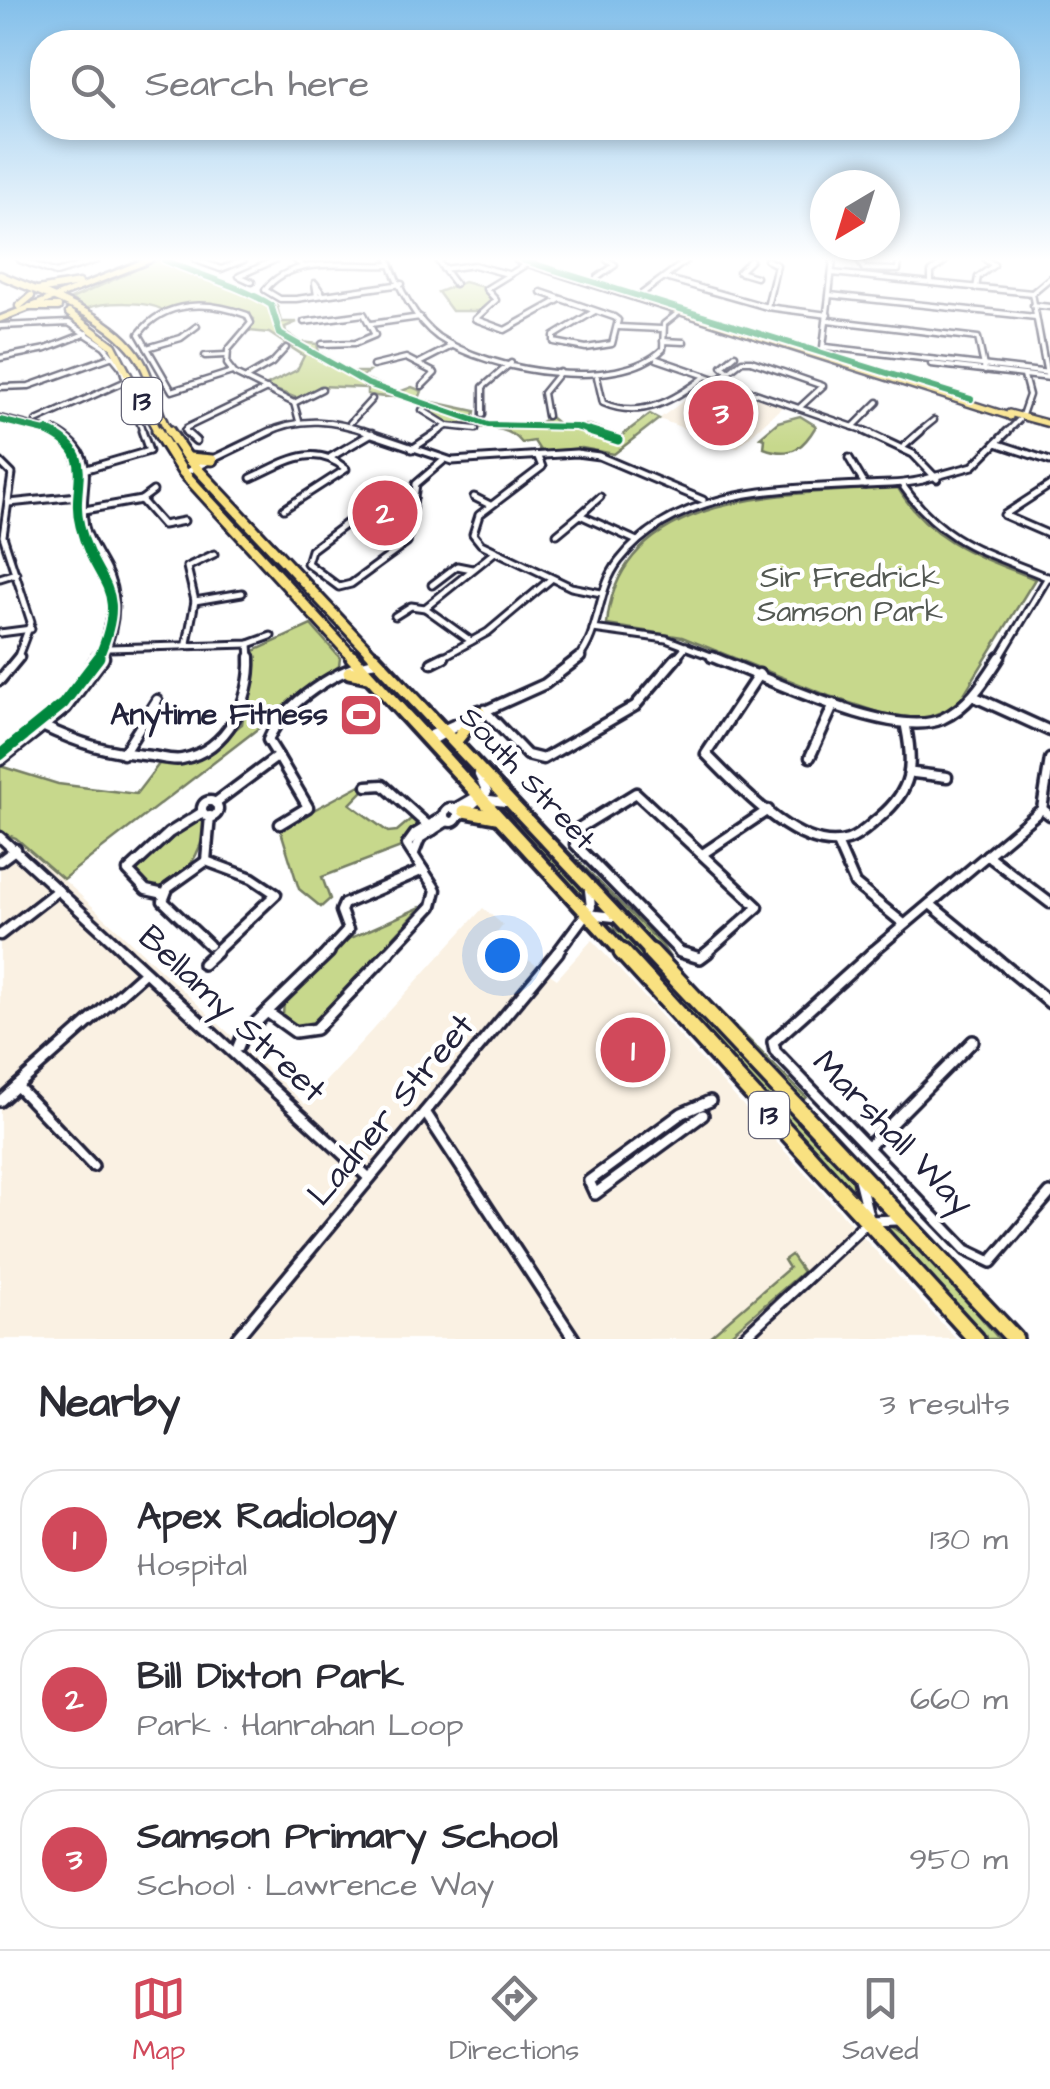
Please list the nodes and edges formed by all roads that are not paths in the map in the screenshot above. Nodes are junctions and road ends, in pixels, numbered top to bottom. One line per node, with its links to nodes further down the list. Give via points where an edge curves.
1 (57, 322): 21 (street)
2 (87, 322): 89 (highway, South Street / 13, via 132,369 164,448)
3 (102, 322): 87 (highway, South Street / 13, via 138,356 164,423)
4 (147, 322): 27 (street, via 138,334)
5 (251, 322): 30 (street)
6 (379, 322): 17 (street)
7 (425, 322): 25 (street)
8 (479, 322): 9 (street, via 505,330)
9 (518, 322)
10 (579, 322): 19 (street, via 552,341 600,348 612,344)
11 (616, 322): 19 (street)
12 (668, 322): 20 (street)
13 (723, 322): 29 (main road)
14 (827, 322): 29 (street)
15 (862, 322): 41 (street, via 978,338)
16 (1038, 322): 26 (street)
17 (370, 324): 24 (street, via 375,335 366,340)
18 (196, 326): 27 (street)
19 (618, 326): 20 (street)
20 (662, 329): 22 (street)
21 (87, 333): 32 (street); 34 (street)
22 (663, 341): 23 (street); 35 (street)
23 (684, 342)
24 (322, 344)
25 (453, 346): 36 (street); 37 (street)
26 (1047, 346): 46 (street)
27 (147, 348): 56 (street)
28 (286, 348): 49 (street)
29 (824, 352): 41 (street); 64 (main road)
30 (226, 355): 33 (street); 44 (street)
31 (735, 355): 43 (street, via 722,366)
32 (113, 356): 51 (street); 53 (street, via 29,386)
33 (205, 356)
34 (2, 358): 39 (street)
35 (656, 360): 47 (street); 48 (street)
36 (512, 362): 42 (street); 63 (street, via 483,387)
37 (418, 363): 40 (street, via 399,357); 52 (street, via 435,373)
38 (931, 364): 41 (street)
39 (2, 366)
40 (373, 366)
41 (984, 368): 45 (street)
42 (561, 371): 48 (street); 65 (street, via 543,393)
43 (730, 371): 50 (street); 61 (street, via 751,361 823,386)
44 (232, 372): 49 (street); 56 (street)
45 (1023, 372): 46 (street); 64 (street, via 1029,395)
46 (1048, 375)
47 (706, 376): 48 (street, via 663,406 614,408 603,404); 50 (street)
48 (597, 377)
49 (245, 379): 54 (street)
50 (718, 380): 61 (street)
51 (126, 381): 70 (street); 88 (street, via 149,451)
52 (422, 386)
53 (0, 387)
54 (268, 389): 60 (street); 76 (street, via 186,428)
55 (322, 390): 60 (street)
56 (176, 392): 57 (street)
57 (172, 399)
58 (372, 399): 69 (street)
59 (878, 402): 72 (street)
60 (294, 403): 67 (street)
61 (800, 408): 72 (street)
62 (422, 410): 71 (street)
63 (483, 415)
64 (1017, 415): 73 (main road); 77 (street)
65 (547, 416)
66 (0, 418): 70 (street)
67 (297, 420): 69 (street); 83 (street)
68 (934, 420): 78 (street)
69 (350, 422): 75 (street)
70 (32, 423): 88 (street, via 66,441)
71 (448, 426): 74 (street); 79 (street)
72 (853, 427): 78 (street)
73 (1050, 427)
74 (476, 429)
75 (373, 433): 79 (street); 81 (street)
76 (196, 442)
77 (995, 442): 85 (street); 91 (street, via 974,466)
78 (903, 447): 91 (street)
79 (411, 450): 84 (street)
80 (538, 457): 84 (street); 102 (street, via 599,456); 103 (street, via 538,472)
81 (330, 458): 90 (street, via 302,453); 104 (street, via 346,469 342,474)
82 (849, 458): 92 (street)
83 (216, 460): 87 (highway); 87 (highway)
84 (444, 460): 99 (street, via 421,478)
85 (1050, 461)
86 (0, 462): 101 (street, via 12,474)
87 (196, 467): 89 (street); 130 (highway, South Street / 13)
88 (84, 470): 96 (street)
89 (183, 472): 137 (highway, South Street / 13)
90 (252, 478)
91 (937, 479): 93 (street)
92 (864, 484): 93 (street); 102 (street)
93 (903, 484): 117 (street, via 948,536)
94 (1050, 485): 110 (street, via 1004,515)
95 (154, 491): 100 (street)
96 (82, 495): 101 (street); 105 (street)
97 (474, 497): 103 (street)
98 (600, 497): 106 (street)
99 (414, 498): 99 (street, via 403,548 351,584 328,583 307,563 311,550 370,506)
100 (141, 500): 105 (street); 107 (street, via 163,525)
101 (9, 502): 108 (street)
102 (707, 502): 111 (street)
103 (492, 505): 112 (street, via 472,530 478,542)
104 (284, 509)
105 (80, 511): 133 (street, via 80,527 112,605)
106 (580, 515): 109 (street); 111 (street)
107 (184, 522)
108 (1, 533): 115 (street)
109 (557, 534)
110 (1050, 535)
111 (637, 541): 120 (street)
112 (496, 551): 114 (street); 118 (street)
113 (214, 554): 122 (street, via 187,567)
114 (473, 569): 119 (street, via 456,566); 123 (street)
115 (16, 572): 116 (street); 125 (street, via 32,608)
116 (0, 578)
117 (1049, 578): 140 (street)
118 (551, 579): 120 (street); 129 (street)
119 (432, 585)
120 (601, 593): 126 (street)
121 (242, 594): 122 (street)
122 (195, 600): 131 (street)
123 (425, 608): 124 (street, via 411,606); 129 (street)
124 (396, 616)
125 (31, 629): 127 (street); 139 (street)
126 (593, 629): 134 (street); 143 (street, via 568,668)
127 (0, 633)
128 (271, 636): 132 (street)
129 (470, 641): 135 (street)
130 (361, 642): 136 (highway, South Street / 13); 137 (street, via 366,653)
131 (186, 643): 132 (street); 133 (street)
132 (249, 644): 149 (street, via 244,709 229,729 182,759)
133 (106, 646): 145 (street, via 81,692)
134 (686, 646): 138 (street); 143 (street, via 635,706 543,759 527,755)
135 (432, 663)
136 (382, 664): 137 (street); 147 (highway, South Street / 13)
137 (354, 668): 148 (highway, South Street / 13); 150 (street, via 270,731)
138 (758, 674): 142 (street); 158 (street, via 706,754)
139 (0, 680)
140 (975, 698): 144 (street, via 954,715); 146 (street)
141 (156, 700): 149 (street)
142 (834, 704): 144 (street); 152 (street)
143 (482, 712): 147 (street); 147 (highway)
144 (906, 727): 154 (street)
145 (41, 728): 149 (street); 151 (street)
146 (1050, 731)
147 (448, 734): 148 (street); 157 (street, via 485,785); 162 (highway, South Street / 13)
148 (427, 740): 157 (highway, South Street / 13)
149 (123, 754)
150 (278, 756): 161 (street, via 204,805); 164 (street, via 308,807)
151 (0, 757)
152 (810, 758)
153 (1050, 759): 160 (street, Marshall Way)
154 (914, 774): 155 (street); 167 (street, via 899,803)
155 (947, 777)
156 (367, 786): 165 (street, via 383,785)
157 (481, 798): 159 (street); 162 (street, via 500,800); 163 (highway, South Street / 13)
158 (768, 810): 167 (street, via 804,837); 169 (street)
159 (459, 812): 163 (highway, via 481,811); 165 (street)
160 (1046, 812): 170 (street, Marshall Way)
161 (205, 814): 172 (street); 176 (street, via 169,834 128,871 146,890)
162 (526, 818): 174 (highway, South Street / 13)
163 (501, 820): 179 (highway, South Street / 13)
164 (280, 824)
165 (430, 827): 173 (street, via 416,841 414,855)
166 (0, 837): 168 (street, Bellamy Street)
167 (837, 843): 181 (street, via 855,884)
168 (16, 849): 171 (street); 175 (street, Bellamy Street)
169 (704, 854): 169 (street, via 758,907 700,958 690,957 574,837 636,793)
170 (987, 855): 177 (street); 178 (street, Marshall Way)
171 (0, 860)
172 (206, 861): 176 (street); 184 (street, via 276,894)
173 (423, 870): 187 (street, via 344,904 348,930); 187 (street, via 436,890 432,906 316,1030 292,1033)
174 (588, 884): 179 (street); 180 (highway, South Street / 13)
175 (58, 890): 182 (street); 185 (street, Bellamy Street)
176 (164, 894): 183 (street, via 166,908)
177 (1050, 903)
178 (930, 904): 181 (street, Marshall Way); 186 (street)
179 (586, 914): 180 (street); 193 (street, Ladner Street); 200 (highway, South Street / 13)
180 (621, 919): 197 (highway, South Street / 13)
181 (904, 924): 195 (street, Marshall Way, via 773,1042)
182 (0, 935)
183 (209, 945)
184 (203, 964)
185 (145, 972): 190 (street); 198 (street, Bellamy Street)
186 (1050, 1003)
187 (267, 1012): 189 (street)
188 (973, 1041): 195 (street)
189 (238, 1047)
190 (17, 1086): 191 (street); 196 (street)
191 (0, 1101)
192 (710, 1102): 194 (street, via 682,1113 589,1181 595,1194)
193 (425, 1112): 198 (street, Ladner Street); 203 (street)
194 (703, 1115)
195 (868, 1147): 199 (street, Marshall Way, via 982,1261 990,1262)
196 (93, 1166)
197 (859, 1172): 200 (street); 201 (highway, South Street / 13)
198 (370, 1178): 202 (street, Ladner Street)
199 (1050, 1193)
200 (868, 1221): 201 (street); 204 (street); 205 (highway, South Street / 13)
201 (904, 1221): 206 (highway, South Street / 13)
202 (236, 1339)
203 (574, 1339)
204 (742, 1339)
205 (976, 1339)
206 (1015, 1339)

